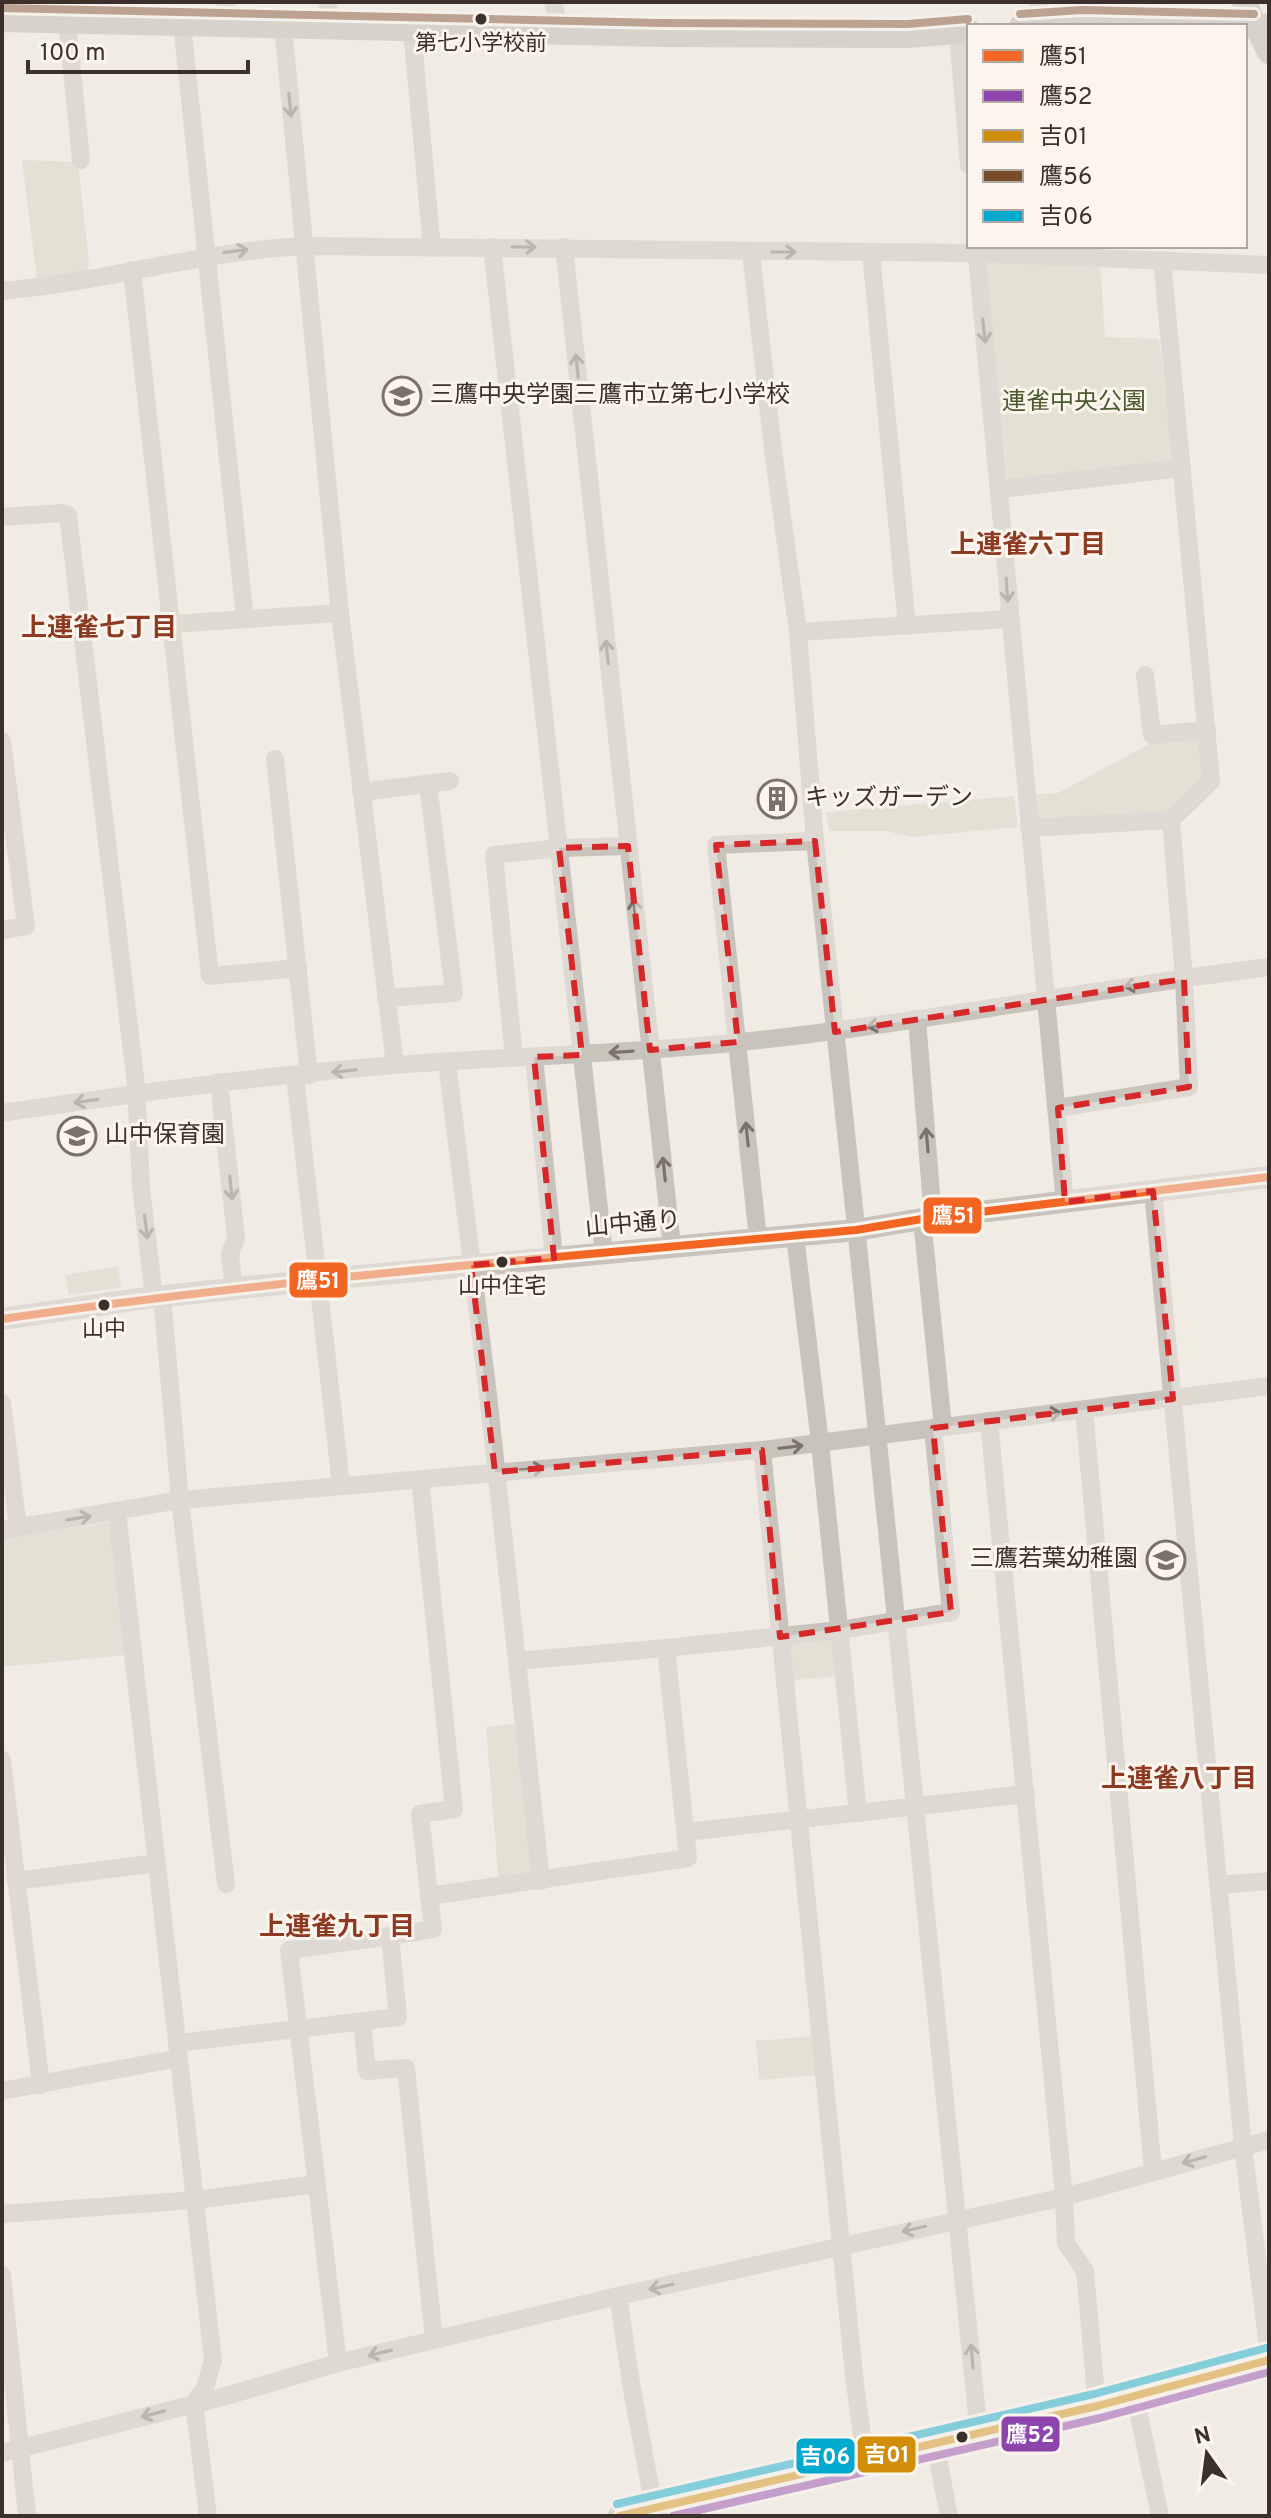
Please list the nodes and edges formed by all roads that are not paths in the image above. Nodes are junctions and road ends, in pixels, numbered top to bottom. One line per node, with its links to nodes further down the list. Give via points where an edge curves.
1 (225, 2): 10 (street)
2 (327, 2): 13 (street)
3 (553, 2): 16 (street)
4 (1244, 2): 11 (main road)
5 (78, 15): 7 (main road); 8 (main road); 19 (street)
6 (1034, 17): 9 (main road)
7 (2, 20)
8 (182, 24): 10 (main road); 27 (street)
9 (1172, 24)
10 (231, 26): 12 (main road)
11 (1262, 26): 17 (main road)
12 (283, 27): 13 (main road); 20 (street, one-way to 20)
13 (335, 29): 14 (main road)
14 (412, 30): 16 (main road); 23 (street)
15 (964, 32): 16 (main road); 18 (street)
16 (561, 33)
17 (1269, 52)
18 (967, 112)
19 (81, 160)
20 (304, 246): 23 (street); 27 (street, one-way to 20); 35 (street)
21 (492, 247): 22 (street, one-way to 22); 23 (street); 52 (street)
22 (564, 247): 25 (street); 51 (street, one-way to 22)
23 (432, 248)
24 (976, 250): 26 (street); 28 (street); 33 (street, one-way to 33)
25 (751, 252): 26 (street, one-way to 26); 40 (street)
26 (871, 253): 39 (street)
27 (205, 256): 30 (street); 36 (street)
28 (1162, 260): 29 (street); 32 (street)
29 (1269, 265)
30 (132, 270): 31 (street); 38 (street)
31 (2, 291)
32 (1182, 468): 33 (street); 42 (street)
33 (1000, 489): 37 (street, one-way to 37)
34 (2, 517): 70 (street, via 68,515)
35 (340, 613): 36 (street); 47 (street)
36 (245, 619): 38 (street)
37 (1009, 619): 39 (street); 49 (street)
38 (171, 624): 55 (street, via 210,976)
39 (907, 626): 40 (street)
40 (798, 632): 50 (street)
41 (1145, 675): 42 (street, via 1152,735)
42 (1207, 730): 48 (street, via 1211,781)
43 (2, 741): 53 (street, via 26,926)
44 (275, 759): 55 (street)
45 (450, 781): 46 (street)
46 (428, 784): 47 (street); 58 (street, via 454,993)
47 (361, 792): 58 (street)
48 (1171, 820): 49 (street); 56 (street)
49 (1029, 828): 57 (street)
50 (815, 841): 60 (street); 61 (street, via 716,845)
51 (628, 846): 52 (street); 62 (street, one-way to 51)
52 (559, 848): 63 (street); 65 (street, via 494,855)
53 (2, 930)
54 (1269, 967): 56 (street)
55 (298, 968): 68 (street)
56 (1184, 979): 57 (street, one-way to 57); 71 (street, via 1189,1087)
57 (1047, 997): 59 (street); 71 (street)
58 (386, 998): 67 (street)
59 (917, 1019): 60 (street, one-way to 60); 76 (street, one-way to 59)
60 (835, 1032): 61 (street); 77 (street)
61 (738, 1042): 62 (street); 79 (street, one-way to 61)
62 (650, 1050): 63 (street, one-way to 63); 80 (street, one-way to 62)
63 (582, 1055): 64 (street); 81 (street)
64 (534, 1057): 65 (street); 82 (street)
65 (514, 1058): 66 (street)
66 (447, 1062): 67 (street); 83 (street)
67 (395, 1065): 68 (street, one-way to 68)
68 (302, 1075): 69 (street); 84 (street)
69 (219, 1082): 70 (street); 85 (street, one-way to 85, via 236,1238 230,1254)
70 (135, 1093): 72 (street, one-way to 72); 86 (street, one-way to 86, via 141,1187)
71 (1058, 1108): 75 (street)
72 (2, 1113)
73 (1269, 1177): 74 (street, 山中通り)
74 (1153, 1191): 75 (street, 山中通り); 89 (street)
75 (1065, 1203): 76 (street, 山中通り)
76 (928, 1219): 77 (street, 山中通り); 93 (street)
77 (856, 1230): 78 (street, 山中通り); 94 (street)
78 (795, 1236): 79 (street, 山中通り); 95 (street)
79 (758, 1239): 80 (street, 山中通り)
80 (672, 1247): 81 (street, 山中通り)
81 (604, 1254): 82 (street, 山中通り)
82 (554, 1258): 83 (street, 山中通り)
83 (471, 1265): 84 (street, 山中通り); 97 (street)
84 (317, 1280): 85 (street, 山中通り); 99 (street)
85 (234, 1289): 86 (street, 山中通り)
86 (158, 1296): 87 (street, 山中通り); 100 (street)
87 (2, 1319)
88 (1269, 1386): 89 (street)
89 (1173, 1399): 91 (street); 119 (street)
90 (2, 1403): 102 (street)
91 (1084, 1410): 92 (street, one-way to 91); 129 (street)
92 (989, 1421): 93 (street); 109 (street)
93 (938, 1427): 94 (street); 103 (street, via 951,1612)
94 (877, 1436): 95 (street); 103 (street)
95 (820, 1443): 96 (street, one-way to 95); 104 (street)
96 (762, 1450): 97 (street, one-way to 96); 105 (street)
97 (495, 1472): 98 (street); 107 (street)
98 (420, 1479): 99 (street); 120 (street, via 454,1809 420,1814)
99 (341, 1485): 100 (street)
100 (180, 1500): 101 (street); 118 (street)
101 (117, 1511): 102 (street, one-way to 101); 114 (street)
102 (10, 1528)
103 (897, 1620): 104 (street); 110 (street)
104 (840, 1630): 105 (street); 111 (street)
105 (780, 1637): 106 (street); 112 (street)
106 (666, 1648): 107 (street); 113 (street)
107 (517, 1661): 116 (street)
108 (2, 1760): 115 (street)
109 (1026, 1794): 110 (street); 131 (street)
110 (915, 1807): 111 (street); 134 (street)
111 (858, 1813): 112 (street)
112 (799, 1821): 113 (street); 135 (street)
113 (686, 1832): 116 (street, via 688,1858)
114 (157, 1863): 115 (street); 124 (street)
115 (16, 1881): 125 (street)
116 (541, 1881): 120 (street)
117 (1269, 1881): 119 (street)
118 (226, 1884)
119 (1219, 1885): 128 (street)
120 (429, 1896): 121 (street, via 433,1929)
121 (390, 1936): 122 (street, via 398,2017); 123 (street, via 289,1950)
122 (362, 2022): 123 (street); 138 (street, via 367,2071 406,2068)
123 (298, 2029): 124 (street); 130 (street)
124 (179, 2051): 125 (street); 132 (street)
125 (41, 2085): 126 (street)
126 (2, 2091)
127 (1269, 2140): 128 (street)
128 (1243, 2146): 129 (street, one-way to 129); 139 (street)
129 (1153, 2171): 131 (street)
130 (317, 2184): 132 (street); 141 (street)
131 (1064, 2197): 134 (street); 144 (street, via 1066,2243 1085,2271)
132 (195, 2200): 133 (street); 142 (street, via 213,2360)
133 (2, 2214)
134 (958, 2219): 135 (street, one-way to 135); 145 (street, one-way to 134)
135 (842, 2246): 137 (street, one-way to 137); 149 (street)
136 (2, 2275): 147 (street)
137 (618, 2296): 138 (street); 150 (street, via 632,2389)
138 (434, 2340): 141 (street, one-way to 141)
139 (1269, 2354)
140 (1269, 2360): 143 (main road)
141 (338, 2363): 142 (street, via 226,2396)
142 (200, 2396): 147 (street, one-way to 147); 152 (street)
143 (1135, 2396): 144 (main road); 154 (street)
144 (1097, 2406): 145 (main road)
145 (979, 2434): 146 (main road)
146 (935, 2444): 149 (main road); 153 (street)
147 (22, 2449): 148 (street); 151 (street)
148 (2, 2453)
149 (865, 2460): 150 (main road)
150 (639, 2513)
151 (27, 2516)
152 (208, 2516)
153 (949, 2516)
154 (1160, 2516)

